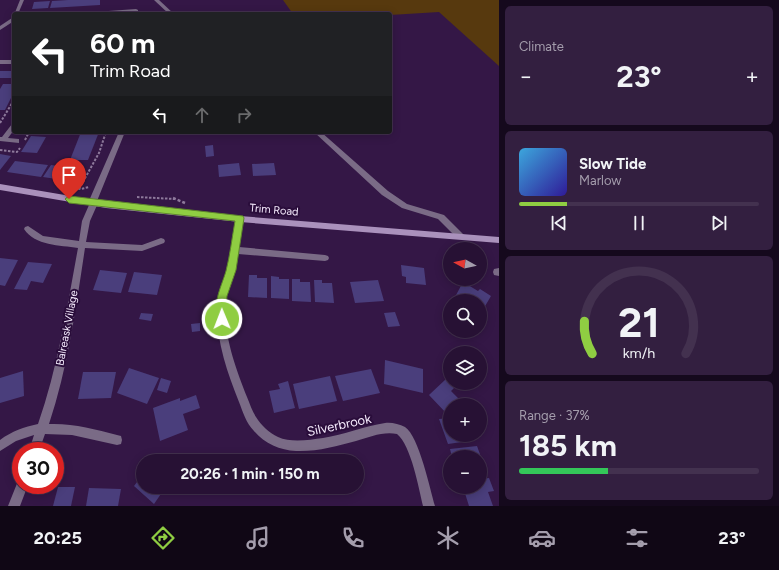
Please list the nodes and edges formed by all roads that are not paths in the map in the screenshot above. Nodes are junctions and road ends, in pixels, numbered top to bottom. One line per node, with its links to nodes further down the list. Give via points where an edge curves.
1 (22, 0): 3 (street)
2 (156, 0): 4 (street)
3 (17, 12)
4 (170, 12)
5 (12, 20): 6 (street)
6 (0, 28)
7 (0, 62): 8 (street)
8 (12, 62)
9 (12, 128): 12 (street)
10 (121, 134): 15 (street, Balreask Village)
11 (319, 134): 18 (street, via 385,193 405,206 441,217)
12 (2, 140): 13 (street)
13 (17, 142)
14 (0, 187): 15 (main road, Trim Road)
15 (93, 203): 16 (main road, Trim Road); 21 (street, Balreask Village, via 86,221)
16 (240, 218): 18 (main road, Trim Road); 22 (street, Silverbrook)
17 (28, 229): 21 (street, via 43,240)
18 (460, 237): 19 (main road, Trim Road)
19 (499, 240)
20 (161, 241): 21 (street, via 142,248)
21 (82, 245): 24 (street, Balreask Village, via 66,339)
22 (235, 250): 23 (street); 30 (street, Silverbrook, via 221,308 225,342 238,388 250,418 260,430 285,445 313,445 385,428 396,428 404,433 412,448)
23 (325, 258)
24 (42, 429): 25 (street, via 84,432); 26 (street, Balreask Village); 27 (street, via 21,432)
25 (118, 440)
26 (37, 442)
27 (0, 446)
28 (19, 494): 29 (street)
29 (14, 506)
30 (429, 506)

